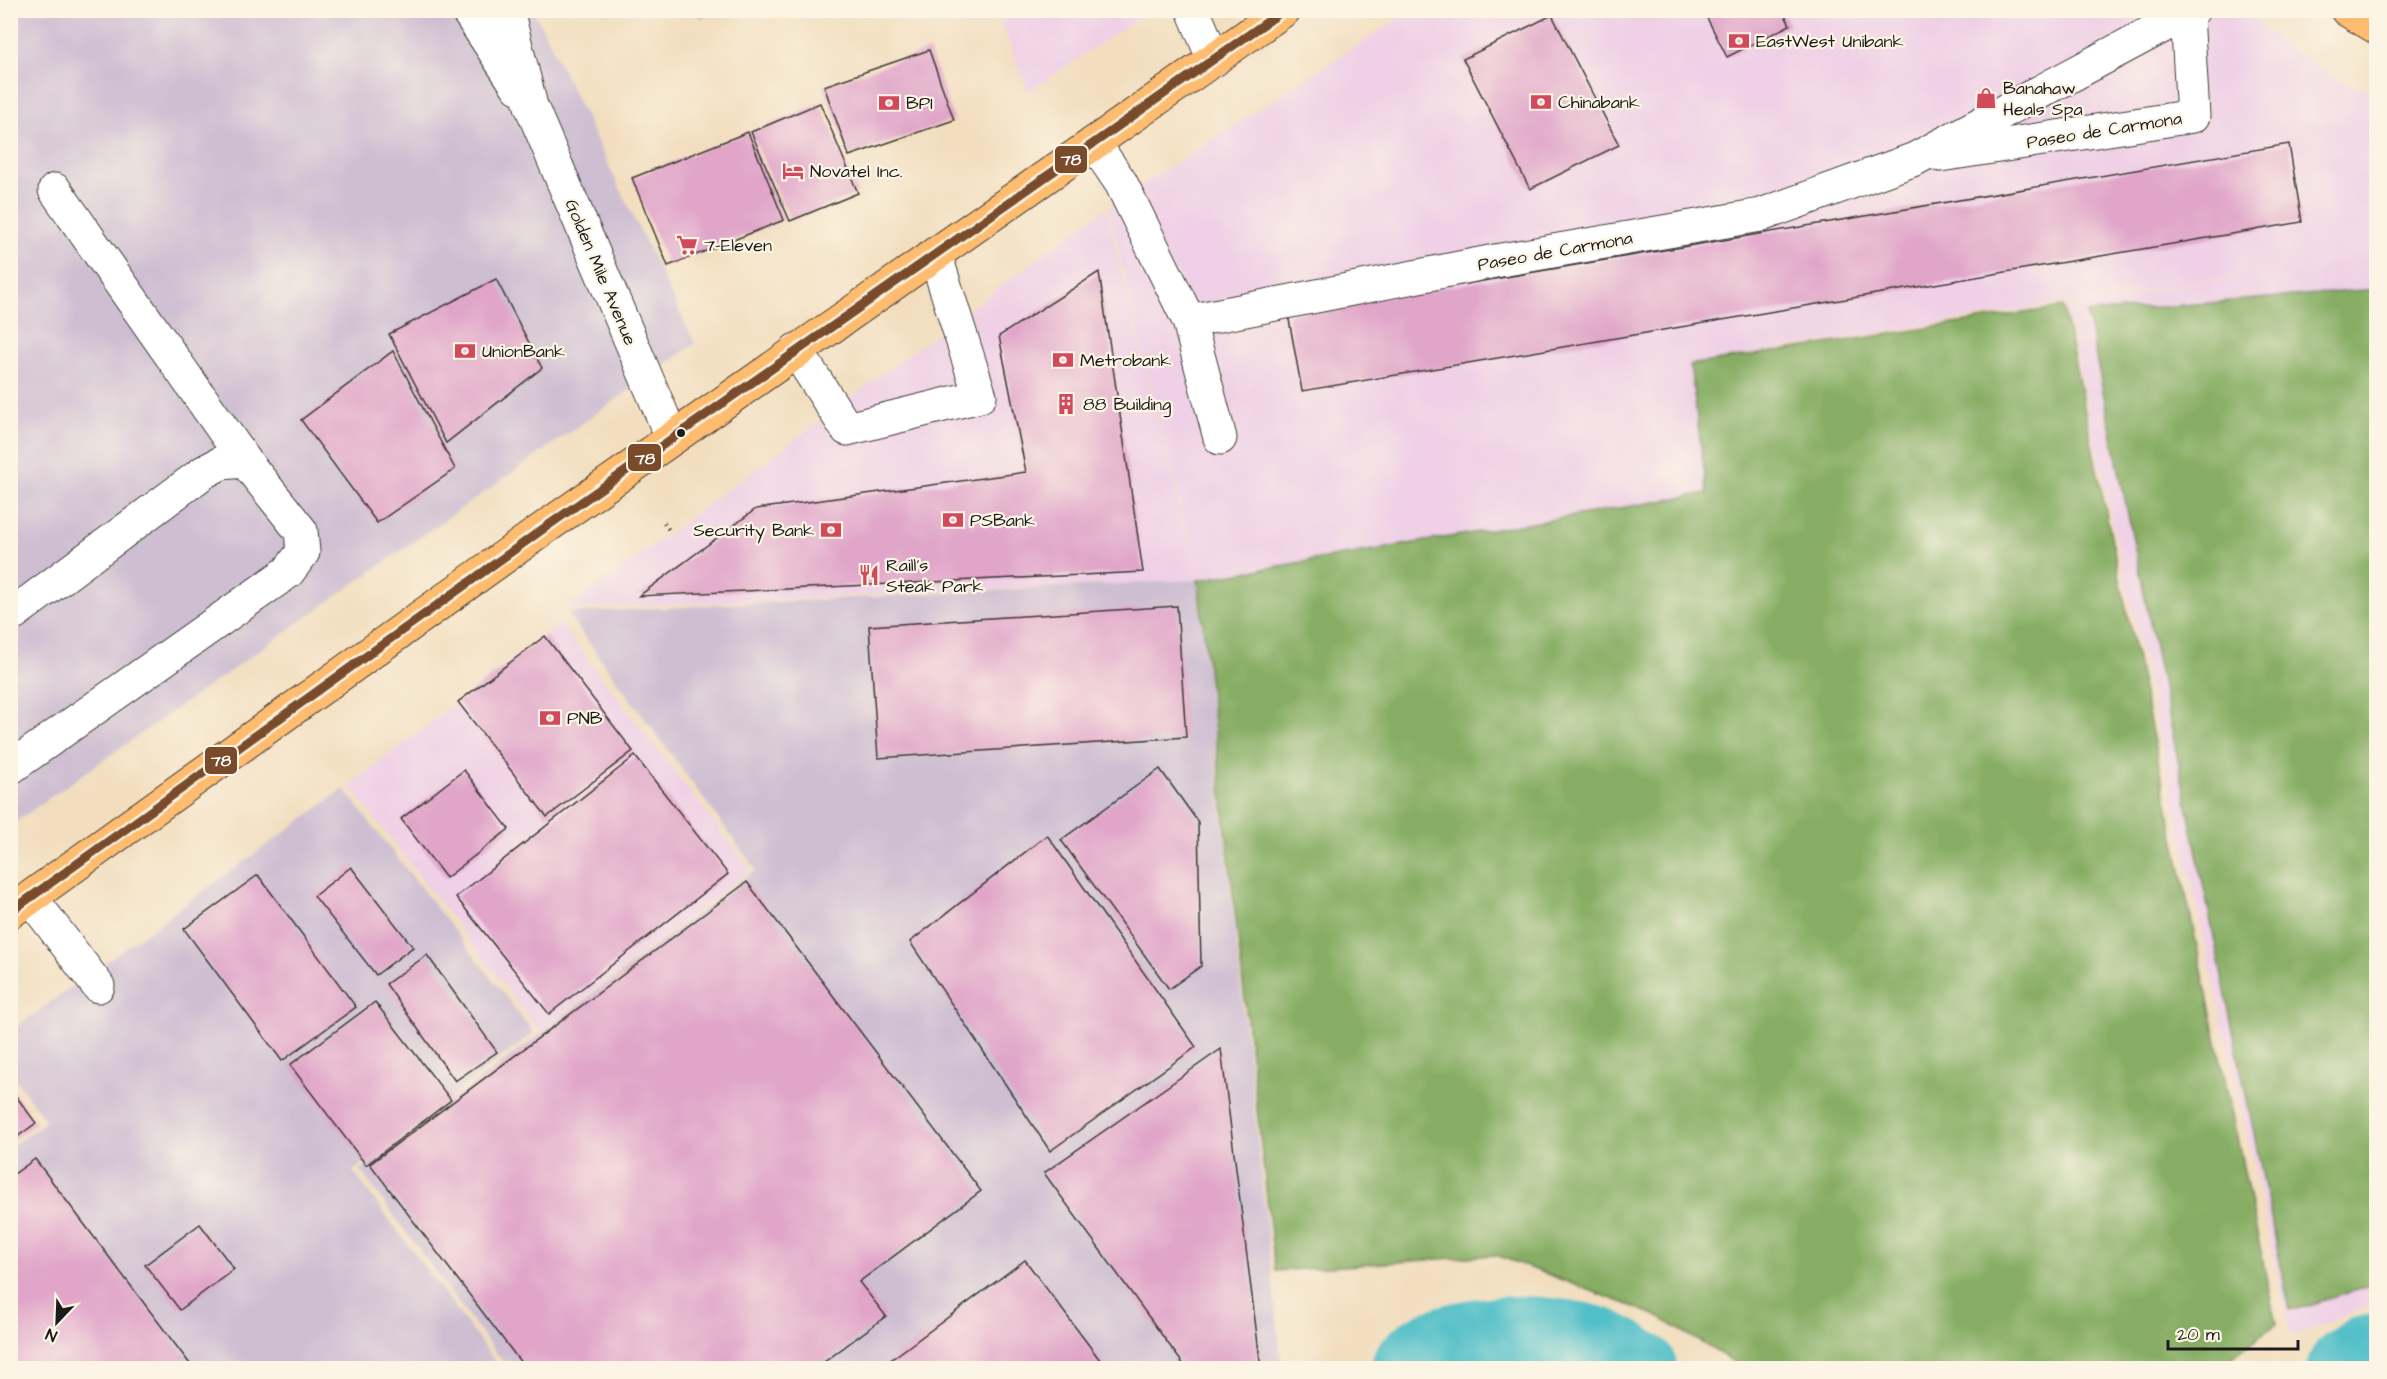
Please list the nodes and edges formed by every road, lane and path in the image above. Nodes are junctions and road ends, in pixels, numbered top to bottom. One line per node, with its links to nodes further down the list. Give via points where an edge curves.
1 (466, 10): 9 (street, Golden Mile Avenue)
2 (507, 10): 9 (street, Golden Mile Avenue)
3 (1193, 10): 8 (street)
4 (1284, 10): 8 (highway)
5 (2347, 10): 7 (highway)
6 (2190, 12): 11 (street, Paseo de Carmona); 11 (street, Paseo de Carmona, via 2193,116)
7 (2376, 27)
8 (1214, 60): 10 (highway)
9 (531, 106): 16 (street, Golden Mile Avenue)
10 (1094, 143): 13 (highway); 14 (street, via 1121,183)
11 (1915, 159): 14 (street, Paseo de Carmona, via 1761,215 1495,261)
12 (55, 190): 18 (street)
13 (935, 254): 15 (highway); 15 (street, via 980,396 847,429)
14 (1189, 321): 17 (street)
15 (796, 350): 16 (highway)
16 (672, 438): 23 (highway)
17 (1220, 438)
18 (245, 461): 21 (street, via 221,463 204,472); 22 (street, via 302,531 303,552 288,572)
19 (664, 523): 20 (path)
20 (669, 530)
21 (10, 616)
22 (10, 768)
23 (21, 905): 24 (street)
24 (98, 986)

